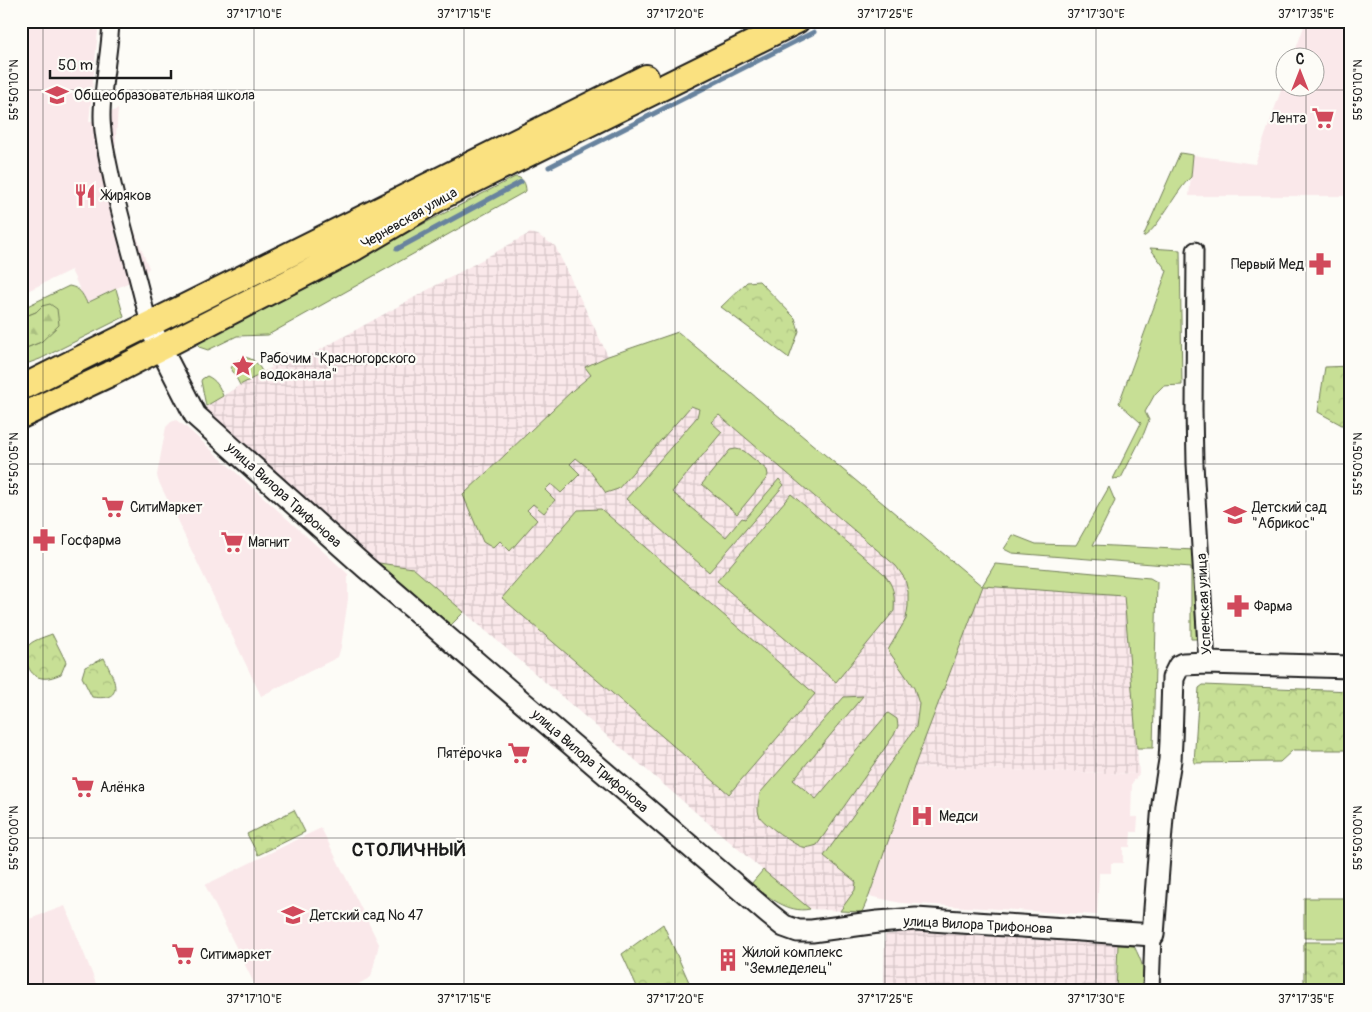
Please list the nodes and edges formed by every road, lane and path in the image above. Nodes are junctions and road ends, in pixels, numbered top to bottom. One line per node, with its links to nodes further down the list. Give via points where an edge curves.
1 (111, 21): 5 (street, via 104,76 104,144)
2 (760, 21): 5 (main road, Черневская улица)
3 (797, 21): 6 (main road, Черневская улица, via 443,196 355,248)
4 (1195, 250): 9 (street, Успенская улица, via 1195,464)
5 (149, 325): 6 (street, улица Вилора Трифонова); 7 (main road, Черневская улица)
6 (161, 348): 8 (main road, Черневская улица); 11 (street, улица Вилора Трифонова, via 195,415 445,636 784,926 812,931 916,920)
7 (21, 388)
8 (21, 416)
9 (1207, 663): 10 (street); 11 (street, Успенская улица, via 1179,666 1173,678 1170,760 1163,804)
10 (1351, 666)
11 (1153, 935): 12 (street, Успенская улица)
12 (1151, 991)

